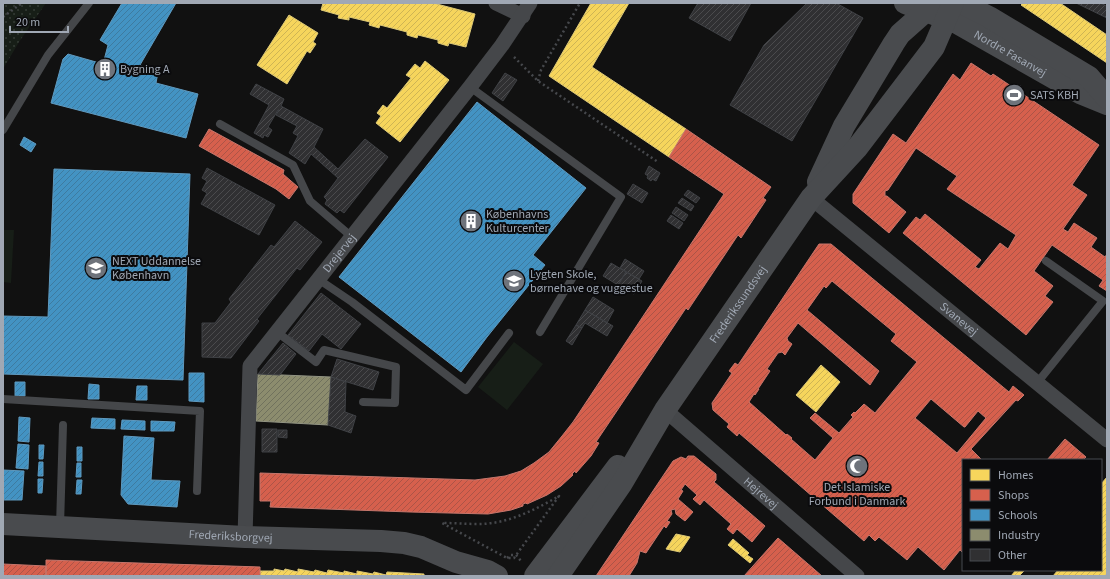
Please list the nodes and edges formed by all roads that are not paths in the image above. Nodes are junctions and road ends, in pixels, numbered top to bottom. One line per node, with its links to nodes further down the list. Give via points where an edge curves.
1 (88, 3): 9 (lane, via 48,55)
2 (496, 3): 3 (street)
3 (527, 9): 5 (street, Drejervej)
4 (940, 9): 6 (street, Nordre Fasanvej, via 989,17 1089,77); 7 (street, Nordre Fasanvej, via 1080,93); 10 (street, Frederikssundsvej, via 934,47 857,148); 10 (street, Frederikssundsvej, via 900,34 844,126)
5 (470, 87): 11 (street, Drejervej); 15 (lane, via 621,197)
6 (1107, 98)
7 (1107, 104)
8 (220, 124): 11 (lane, via 293,165 310,201)
9 (3, 130)
10 (811, 198): 17 (street, Svanevej); 20 (street, Frederikssundsvej)
11 (352, 237): 13 (street, Drejervej)
12 (1046, 260): 17 (lane, via 1103,302)
13 (318, 279): 14 (street, Drejervej); 16 (lane, via 466,390)
14 (277, 332): 19 (lane, via 316,362 324,350 396,368 395,403); 26 (street, Drejervej, via 250,366)
15 (540, 332)
16 (509, 333)
17 (1037, 383): 22 (street, Svanevej)
18 (3, 399): 23 (lane, via 200,411)
19 (363, 402)
20 (665, 410): 29 (street, Frederikssundsvej, via 610,475); 30 (street, Frederikssundsvej, via 622,484); 31 (street, Hejrevej)
21 (63, 425): 25 (lane)
22 (1107, 440)
23 (197, 491)
24 (3, 524): 25 (street, Frederiksborgvej)
25 (60, 527): 26 (street, Frederiksborgvej)
26 (245, 537): 27 (street, Frederiksborgvej, via 404,543 421,547)
27 (459, 569): 28 (street, Frederiksborgvej, via 488,571)
28 (497, 576)
29 (535, 576)
30 (558, 576)
31 (857, 576)

